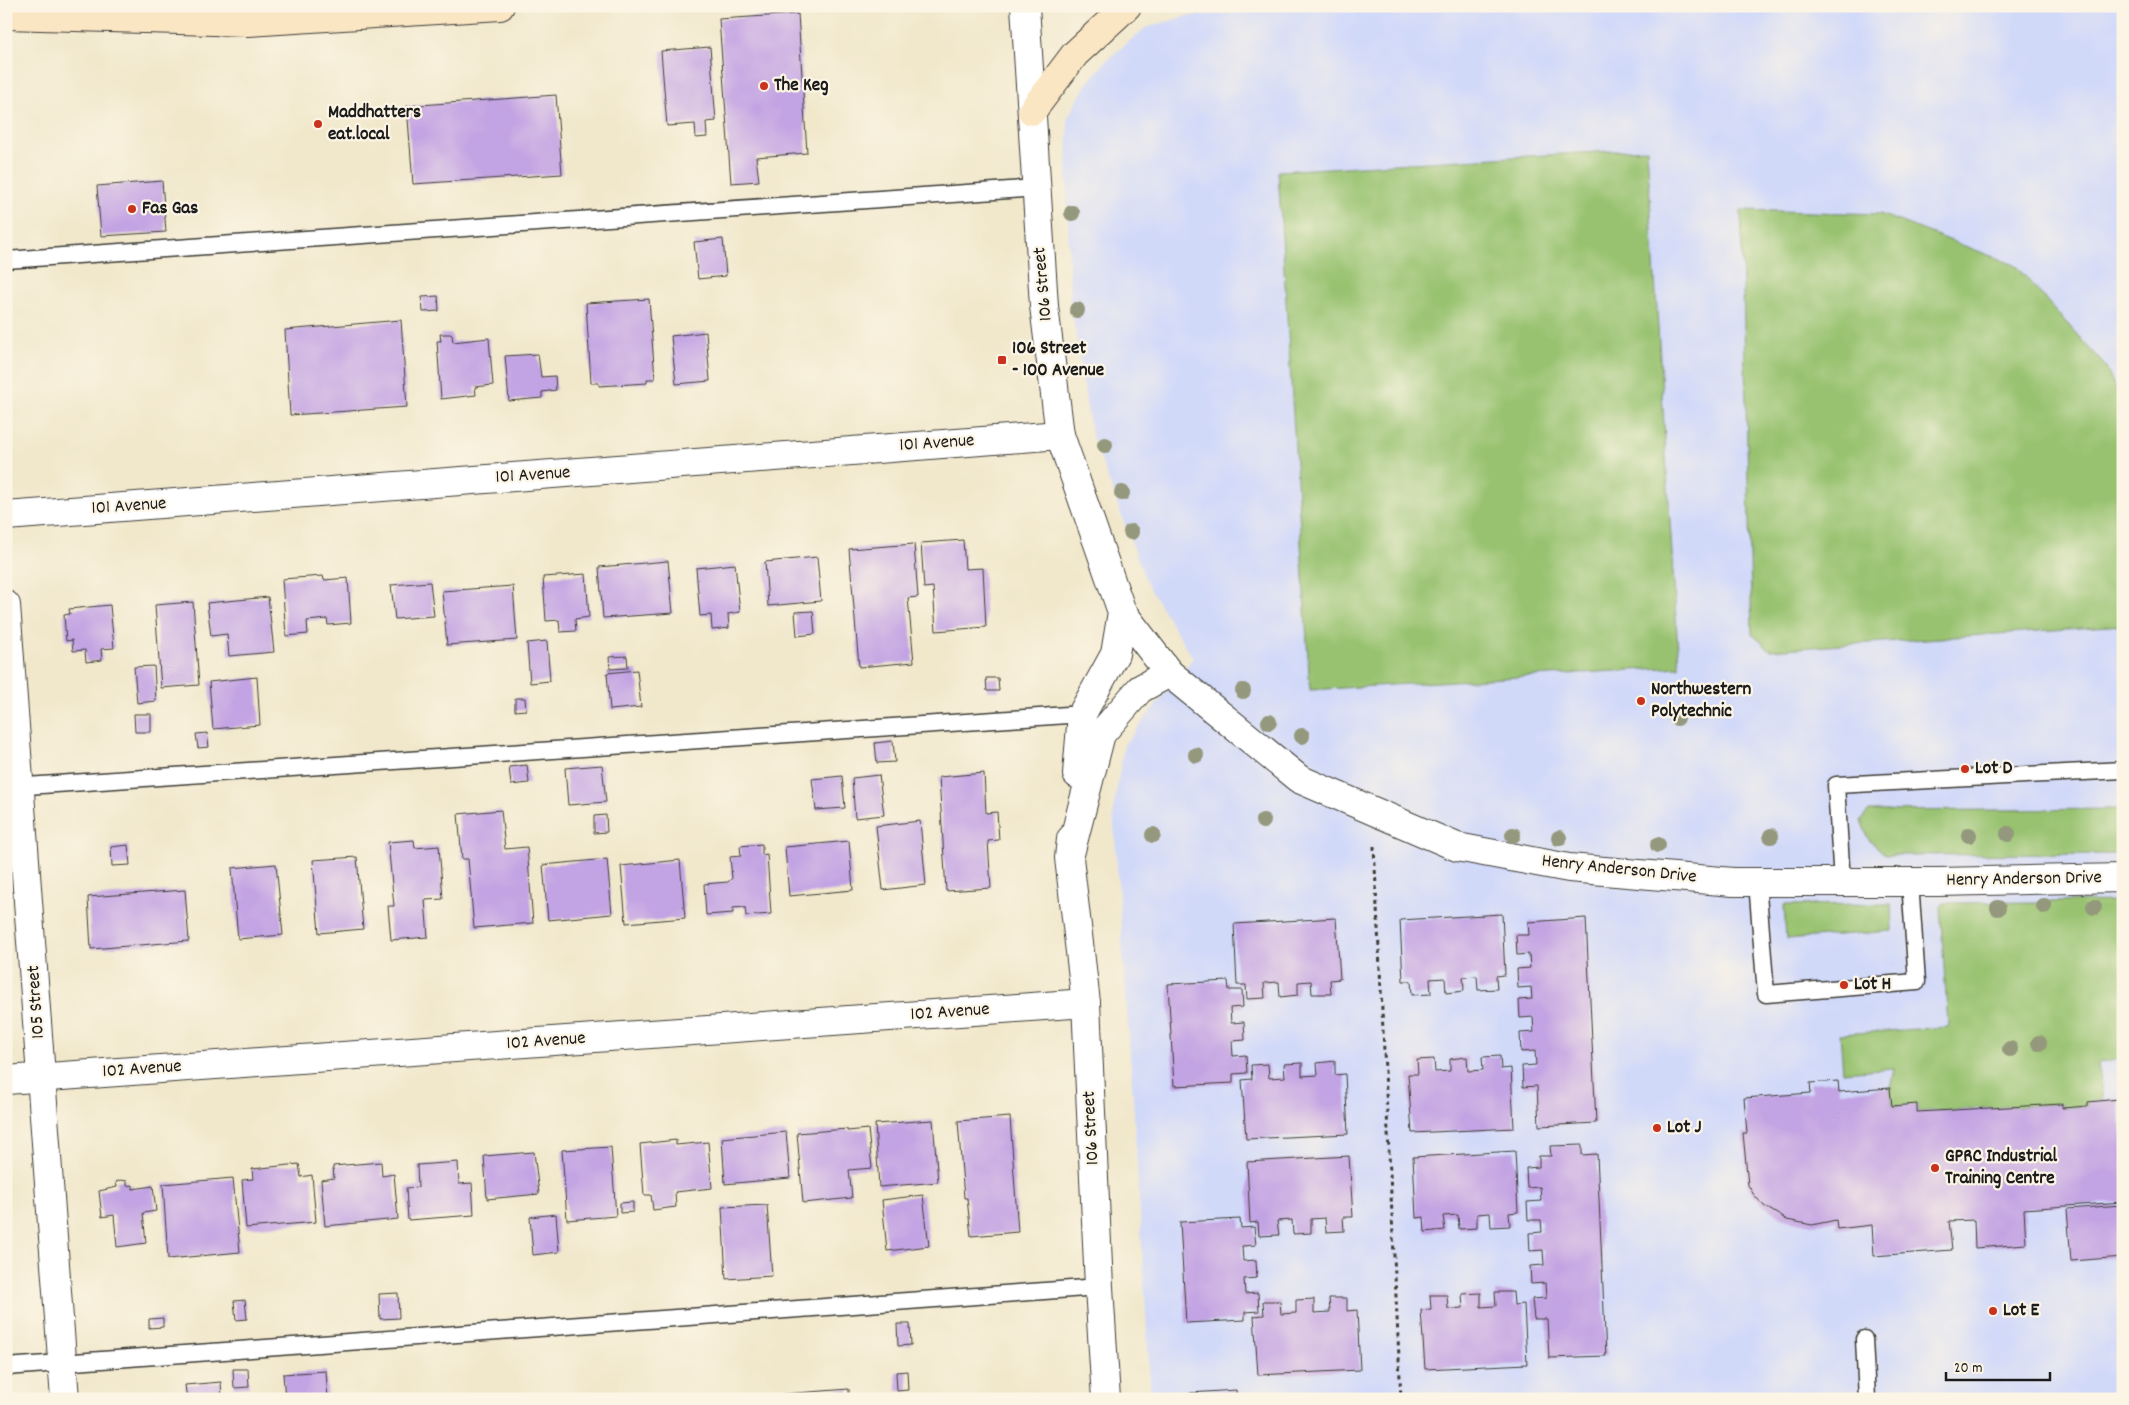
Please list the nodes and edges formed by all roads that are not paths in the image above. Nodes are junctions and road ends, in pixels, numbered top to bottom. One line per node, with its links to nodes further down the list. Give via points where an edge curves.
1 (500, 6): 4 (main road, via 248,22)
2 (1025, 6): 5 (street, 106 Street)
3 (1127, 6): 5 (main road, via 1075,54)
4 (6, 15)
5 (1032, 111): 6 (street, 106 Street)
6 (1037, 188): 7 (lane); 8 (street, 106 Street, via 1044,306)
7 (6, 260)
8 (1060, 435): 9 (street, 101 Avenue); 11 (street, 106 Street)
9 (6, 516)
10 (6, 605): 15 (street, 105 Street)
11 (1122, 612): 12 (street, 106 Street); 13 (street, 106 Street, via 1115,654)
12 (1168, 673): 16 (street, 106 Street, via 1140,689 1101,734); 18 (street, Henry Anderson Drive, via 1299,779 1457,847 1569,868)
13 (1082, 714): 15 (lane); 16 (street, 106 Street)
14 (2123, 770): 19 (lane, via 1836,785)
15 (13, 787): 22 (street, 105 Street)
16 (1069, 858): 21 (street, 106 Street)
17 (2123, 878): 20 (street, Henry Anderson Drive)
18 (1757, 882): 19 (street, Henry Anderson Drive); 20 (lane, via 1766,994 1917,982)
19 (1842, 882): 20 (street, Henry Anderson Drive)
20 (1910, 882)
21 (1086, 1003): 22 (street, 102 Avenue); 24 (street, 106 Street)
22 (43, 1077): 23 (street, 102 Avenue); 26 (street, 105 Street)
23 (6, 1080)
24 (1099, 1286): 26 (lane); 29 (street, 106 Street)
25 (1864, 1339): 30 (lane)
26 (63, 1363): 27 (lane); 28 (street, 105 Street)
27 (6, 1367)
28 (65, 1399)
29 (1106, 1399)
30 (1867, 1399)

